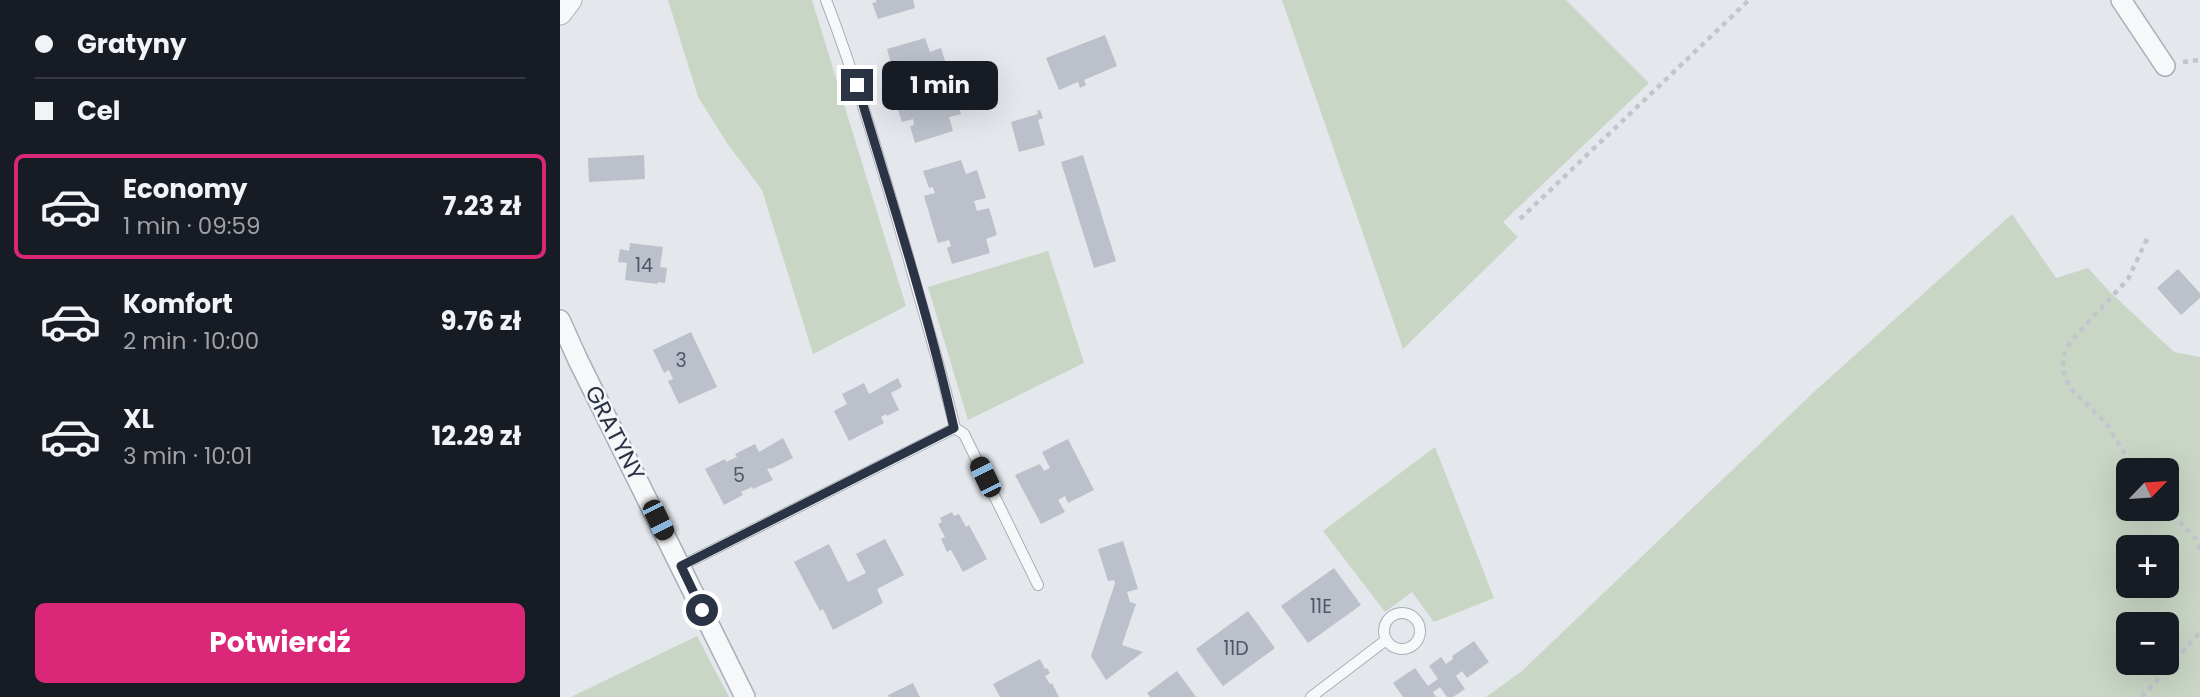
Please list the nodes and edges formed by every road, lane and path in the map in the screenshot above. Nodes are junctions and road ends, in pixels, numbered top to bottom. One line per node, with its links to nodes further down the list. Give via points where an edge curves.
1 (570, 0): 5 (street)
2 (826, 0): 10 (lane, via 886,180)
3 (1749, 0): 7 (path)
4 (2121, 0): 6 (street)
5 (560, 13)
6 (2165, 66)
7 (1520, 219)
8 (2147, 239): 11 (path, via 2129,279 2071,341 2063,356 2070,388 2107,424)
9 (560, 320): 14 (street, GRATYNY)
10 (954, 428): 14 (lane); 15 (lane, via 964,434)
11 (2127, 458)
12 (2179, 521): 13 (path)
13 (2200, 550)
14 (681, 566): 18 (street, GRATYNY)
15 (1038, 585)
16 (2200, 632): 20 (path)
17 (1386, 640): 19 (lane)
18 (745, 697)
19 (1311, 697)
20 (2141, 697)

